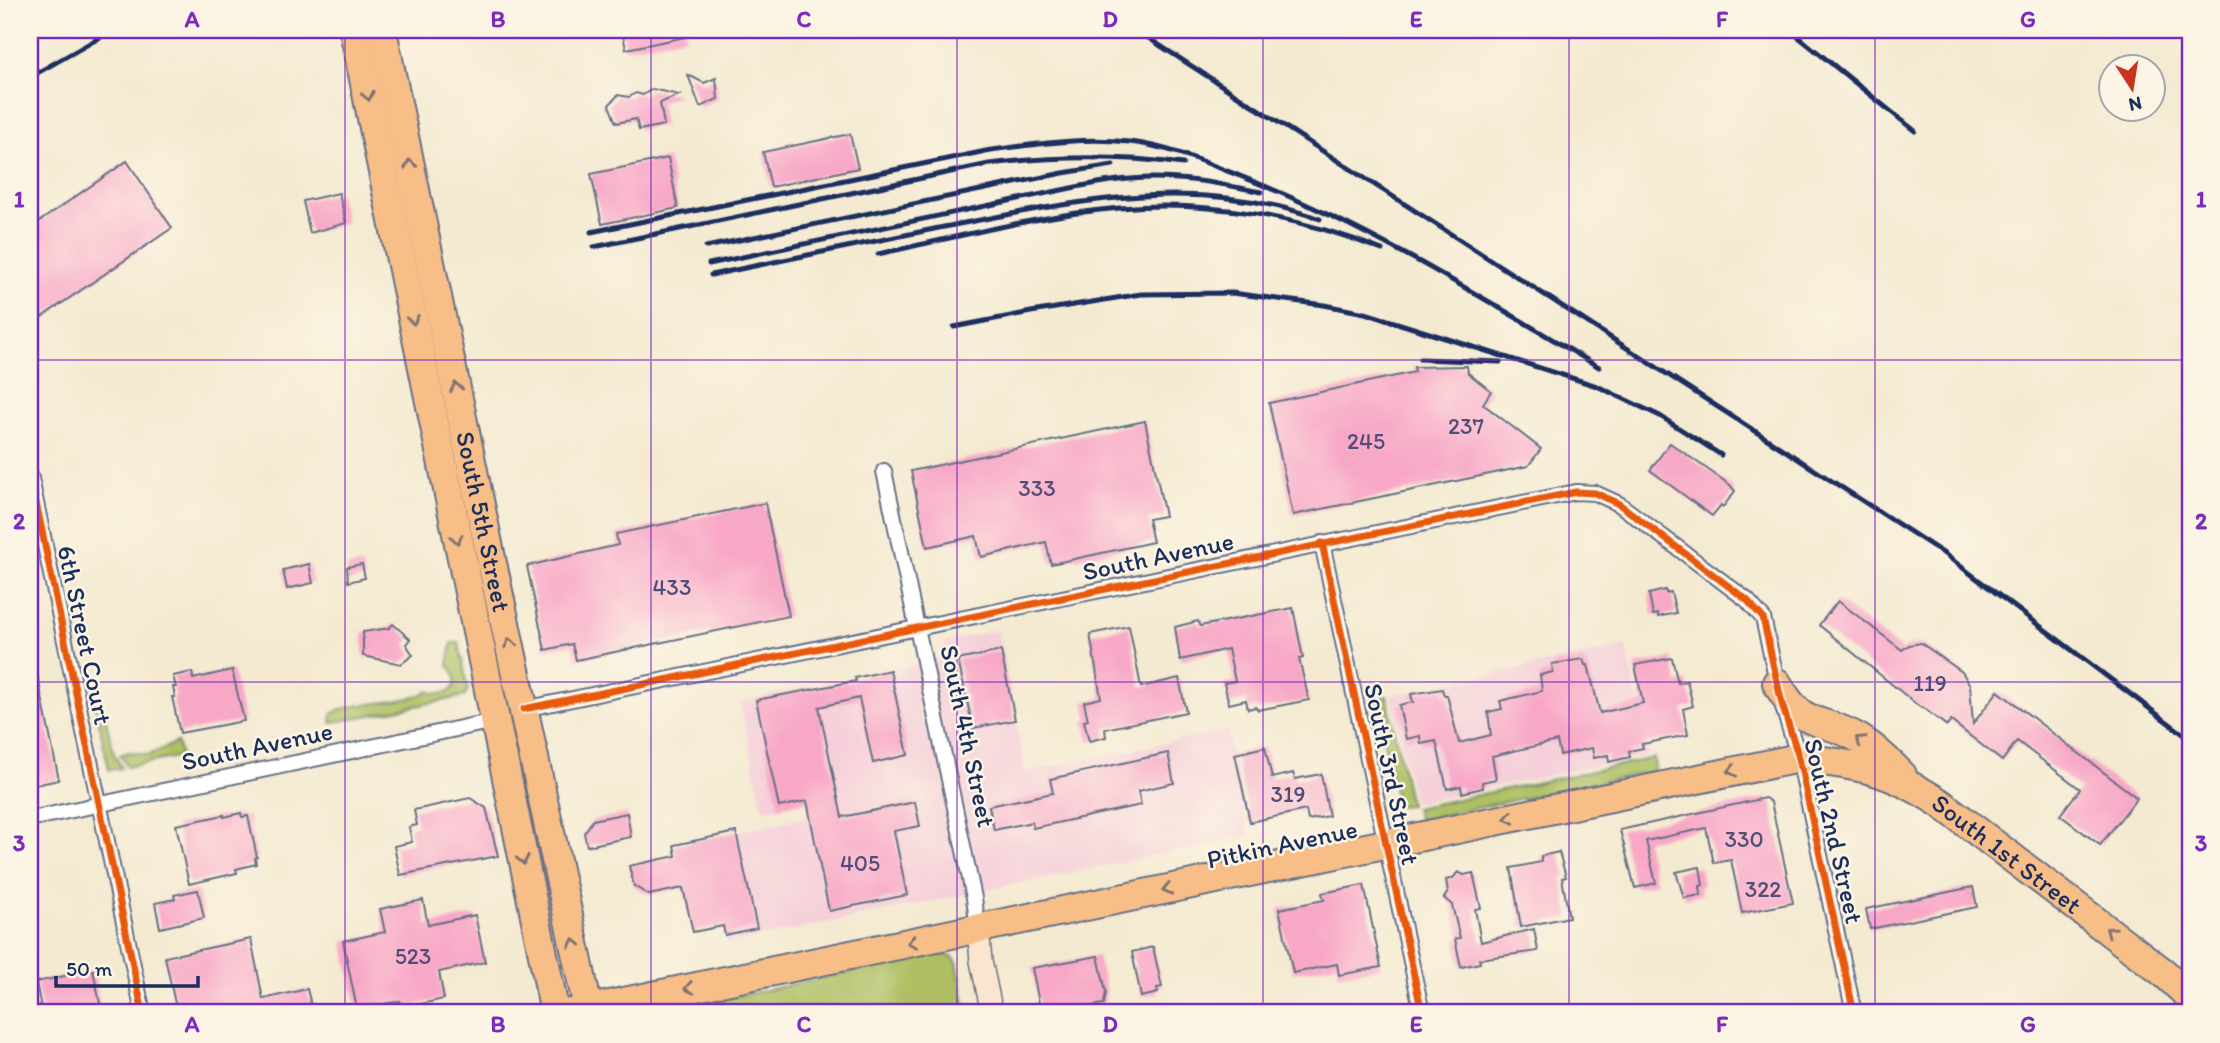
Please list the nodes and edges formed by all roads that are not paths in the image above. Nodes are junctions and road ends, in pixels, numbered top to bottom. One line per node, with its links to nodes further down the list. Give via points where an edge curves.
1 (354, 30): 10 (highway, South 5th Street, one-way to 10)
2 (382, 30): 9 (highway, South 5th Street, one-way to 2)
3 (884, 471): 7 (street, South 4th Street)
4 (30, 474): 13 (street, 6th Street Court)
5 (1322, 543): 6 (street, South Avenue, via 1576,492 1595,493 1634,514 1747,600); 7 (street, South Avenue); 16 (street, South 3rd Street)
6 (1763, 618): 8 (street, South 2nd Street)
7 (917, 628): 9 (street, South Avenue); 17 (street, South 4th Street)
8 (1777, 683): 11 (street, South 2nd Street); 12 (highway, one-way to 8, via 1860,739 1805,718)
9 (524, 709): 15 (highway, South 5th Street)
10 (494, 721): 13 (street, South Avenue); 15 (highway, via 503,721 510,728 534,824); 21 (highway, South 5th Street, one-way to 21)
11 (1799, 758): 12 (highway, South 1st Street, via 1853,764); 16 (highway, Pitkin Avenue, one-way to 16); 24 (street, South 2nd Street)
12 (1911, 784): 18 (highway, South 1st Street, one-way to 12)
13 (99, 804): 14 (street, South Avenue); 20 (street, 6th Street Court)
14 (30, 819)
15 (552, 843): 19 (highway, South 5th Street, one-way to 15)
16 (1386, 844): 17 (highway, Pitkin Avenue, one-way to 17); 23 (street, South 3rd Street)
17 (978, 928): 19 (highway, Pitkin Avenue, one-way to 19); 22 (main road, South 4th Street)
18 (2190, 997)
19 (583, 1012)
20 (143, 1013)
21 (555, 1013)
22 (992, 1013)
23 (1422, 1013)
24 (1854, 1013)

